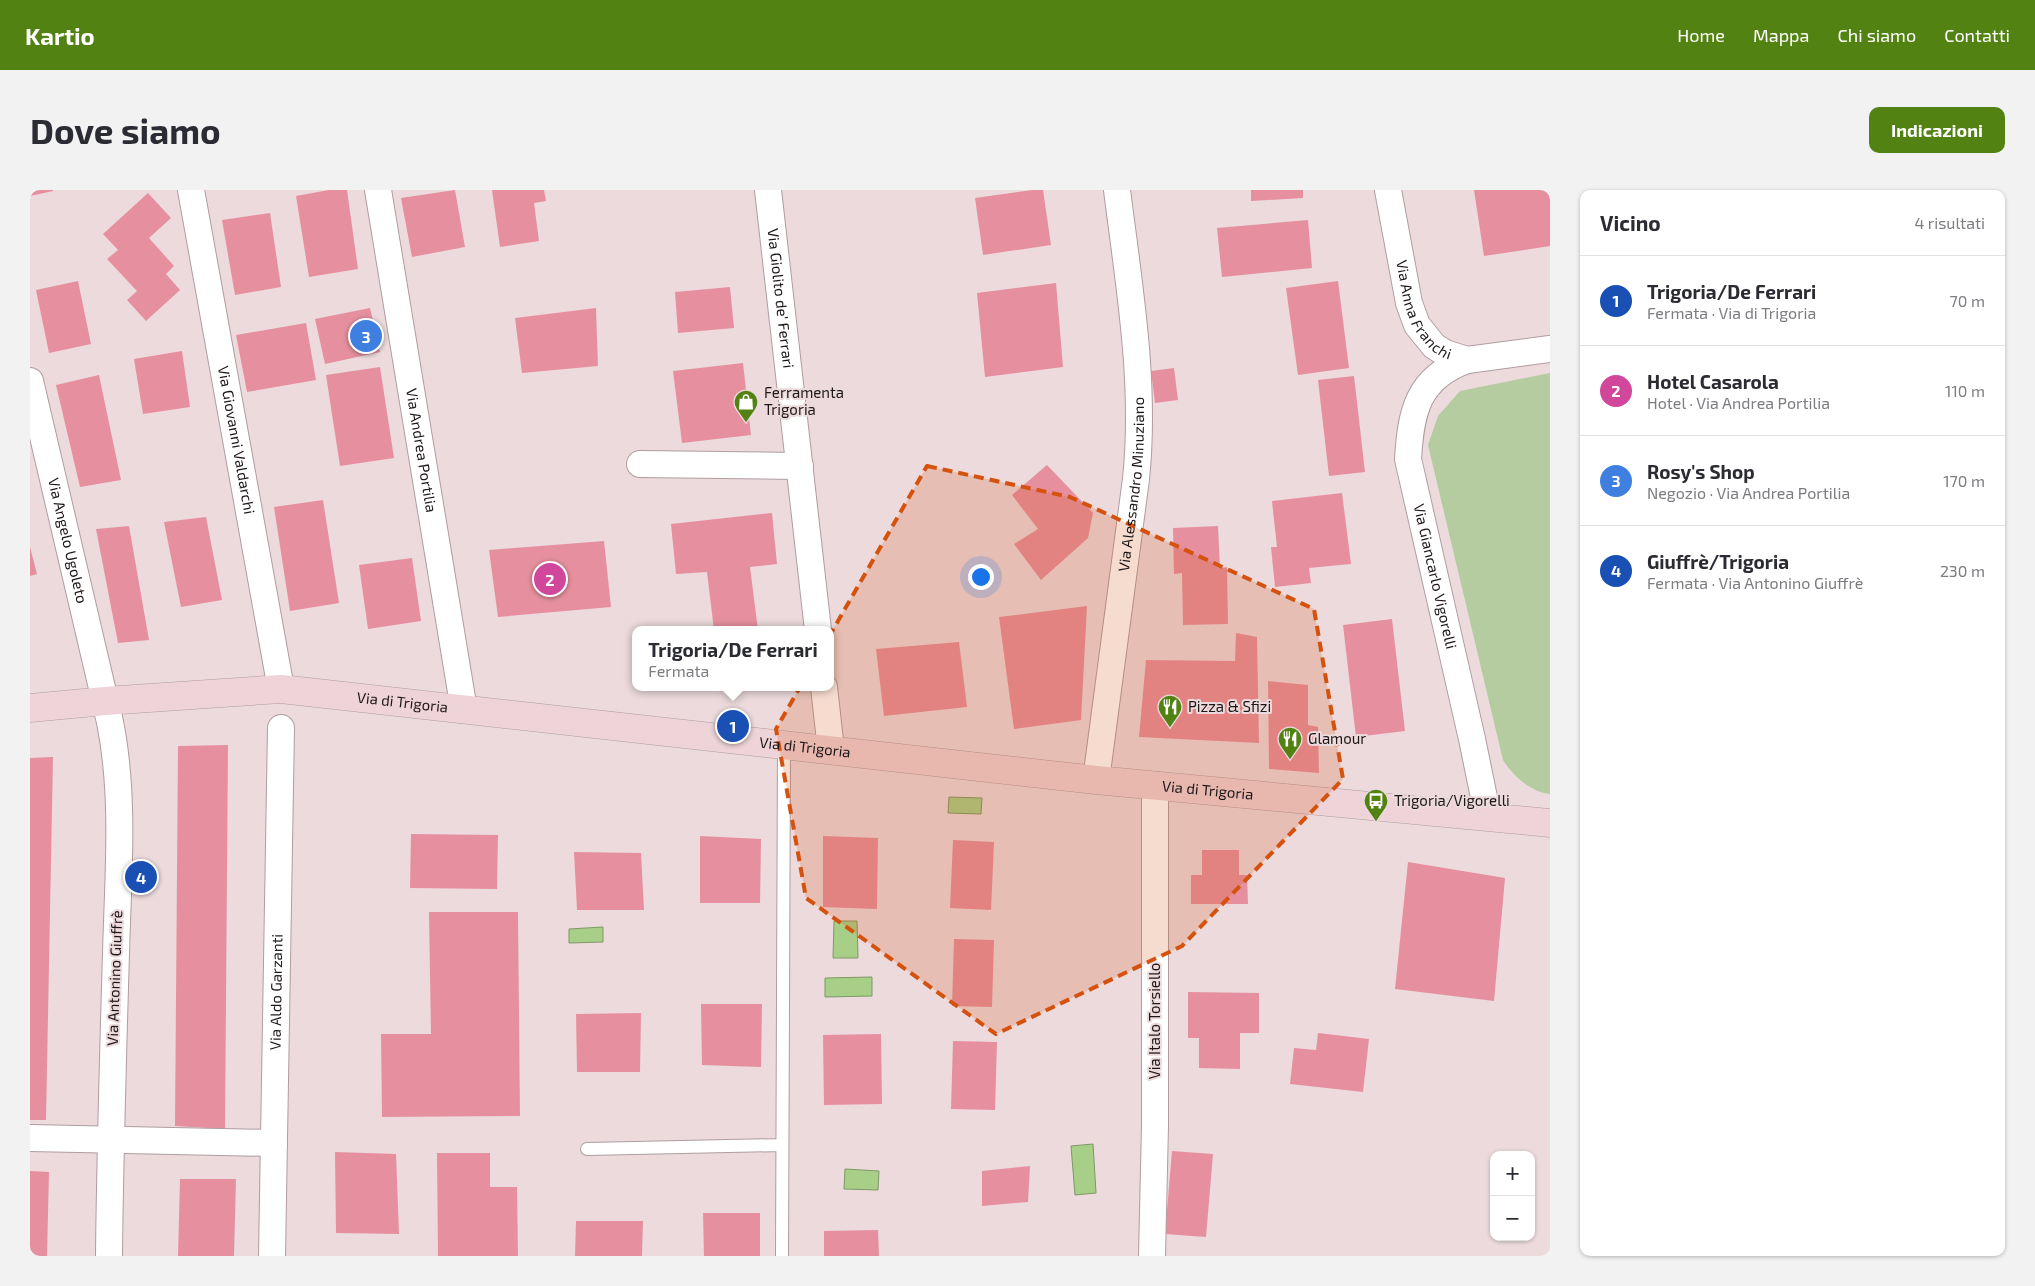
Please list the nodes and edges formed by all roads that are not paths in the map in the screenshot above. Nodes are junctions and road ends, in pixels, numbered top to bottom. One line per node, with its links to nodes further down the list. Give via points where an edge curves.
1 (191, 190): 12 (street, Via Giovanni Valdarchi)
2 (378, 190): 16 (street, Via Andrea Portilia)
3 (768, 190): 10 (street, Via Giolito de' Ferrari)
4 (1117, 190): 20 (street, Via Alessandro Minuziano, via 1135,340 1139,430 1136,479)
5 (1388, 190): 7 (street, Via Anna Franchi, via 1412,314 1434,346)
6 (1550, 349): 7 (street, Via Anna Franchi)
7 (1467, 360): 22 (street, Via Giancarlo Vigorelli, via 1442,371 1417,402 1408,459)
8 (30, 381): 14 (street, Via Angelo Ugoleto)
9 (640, 464): 10 (street)
10 (800, 466): 11 (street, Via Giolito de' Ferrari)
11 (818, 626)
12 (280, 689): 14 (street, Via di Trigoria); 16 (street, Via di Trigoria)
13 (824, 691): 19 (street)
14 (105, 701): 15 (street, Via di Trigoria); 25 (street, Via Antonino Giuffrè, via 114,740 119,834)
15 (30, 708)
16 (464, 710): 18 (street, Via di Trigoria)
17 (281, 728): 26 (street, Via Aldo Garzanti)
18 (784, 745): 19 (street, Via di Trigoria); 27 (lane)
19 (831, 750): 20 (street, Via di Trigoria)
20 (1096, 780): 21 (street, Via di Trigoria)
21 (1155, 785): 22 (street, Via di Trigoria); 32 (street, Via Italo Torsiello)
22 (1488, 817): 23 (street, Via di Trigoria)
23 (1550, 823)
24 (30, 1138): 25 (street)
25 (110, 1140): 26 (street); 29 (street, Via Antonino Giuffrè)
26 (274, 1143): 30 (street, Via Aldo Garzanti)
27 (782, 1145): 28 (lane); 31 (lane)
28 (587, 1149)
29 (110, 1256)
30 (272, 1256)
31 (782, 1256)
32 (1152, 1256)

